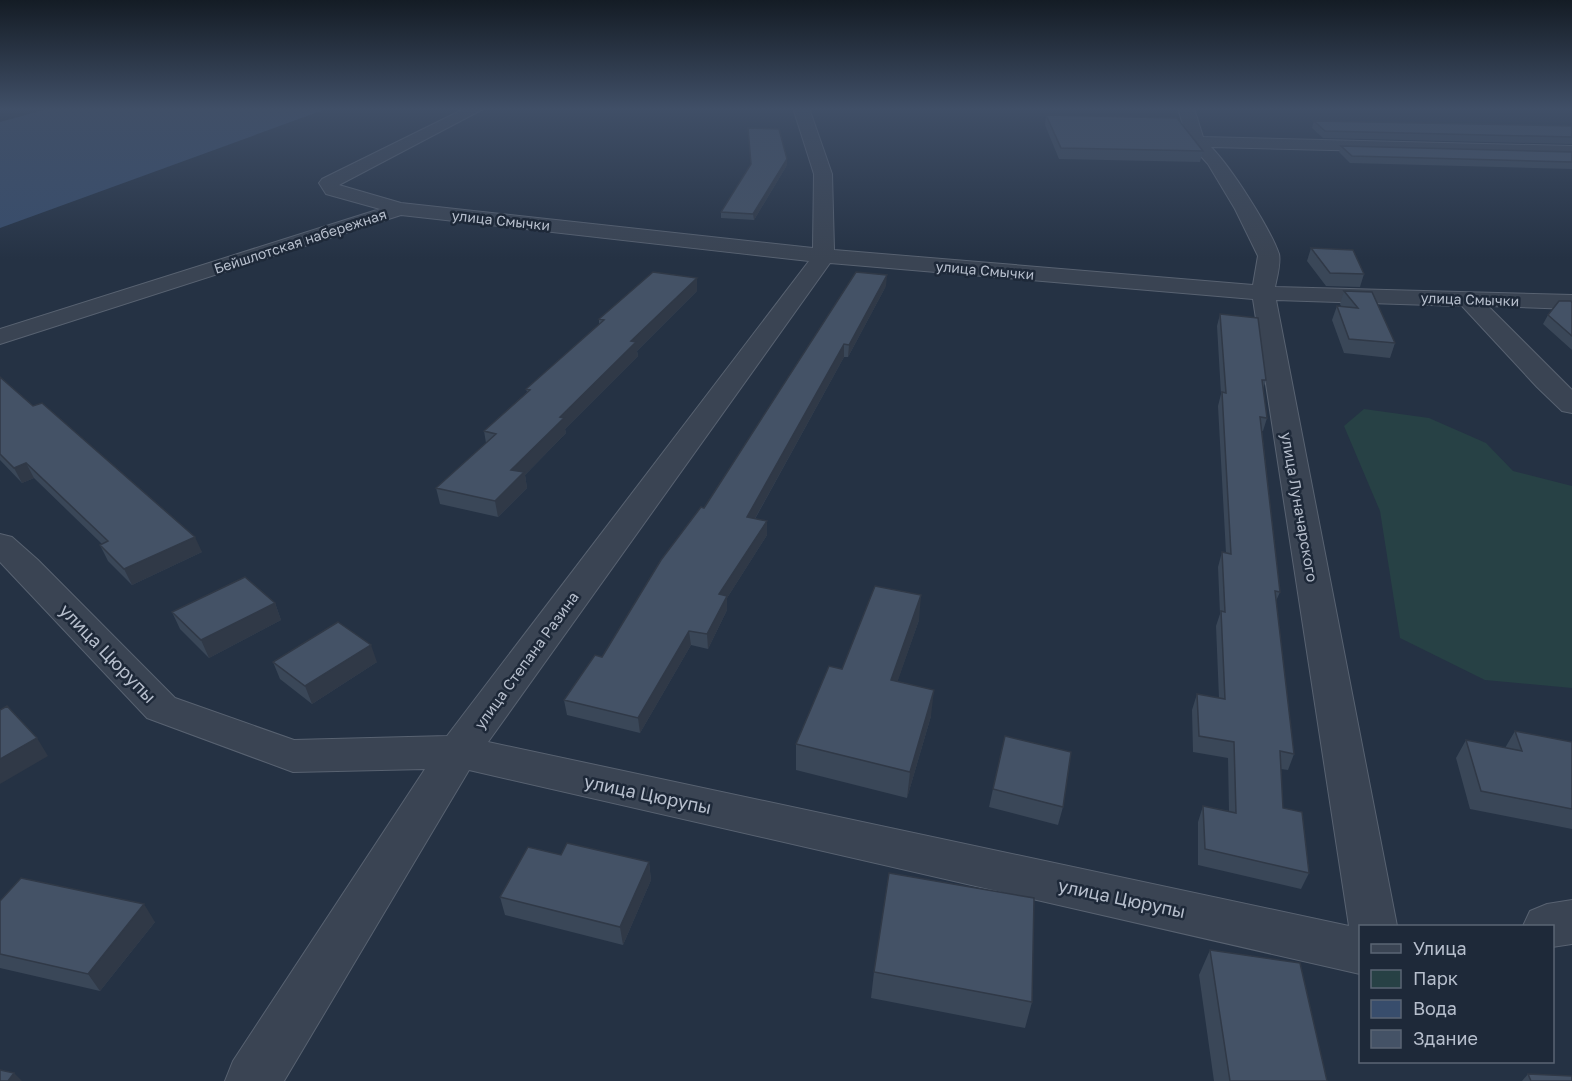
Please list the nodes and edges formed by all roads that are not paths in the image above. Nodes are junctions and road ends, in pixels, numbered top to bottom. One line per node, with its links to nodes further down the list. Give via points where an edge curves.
1 (377, 158): 4 (street, Бейшлотская набережная, via 328,183 333,190)
2 (818, 158): 5 (street, via 823,174)
3 (1212, 158): 6 (street, улица Луначарского, via 1269,255)
4 (400, 209): 5 (street, улица Смычки); 9 (street, Бейшлотская набережная)
5 (824, 256): 6 (street, улица Смычки); 12 (street, улица Степана Разина)
6 (1263, 293): 7 (street, улица Смычки); 14 (street, улица Луначарского)
7 (1468, 299): 8 (street, улица Смычки); 10 (street)
8 (1572, 303)
9 (0, 337)
10 (1572, 405)
11 (0, 544): 12 (street, улица Цюрупы, via 161,708 293,756)
12 (458, 752): 16 (street, улица Цюрупы); 17 (street, улица Степана Разина)
13 (1572, 922): 15 (street)
14 (1373, 925)
15 (1554, 925)
16 (1359, 951)
17 (253, 1081)

